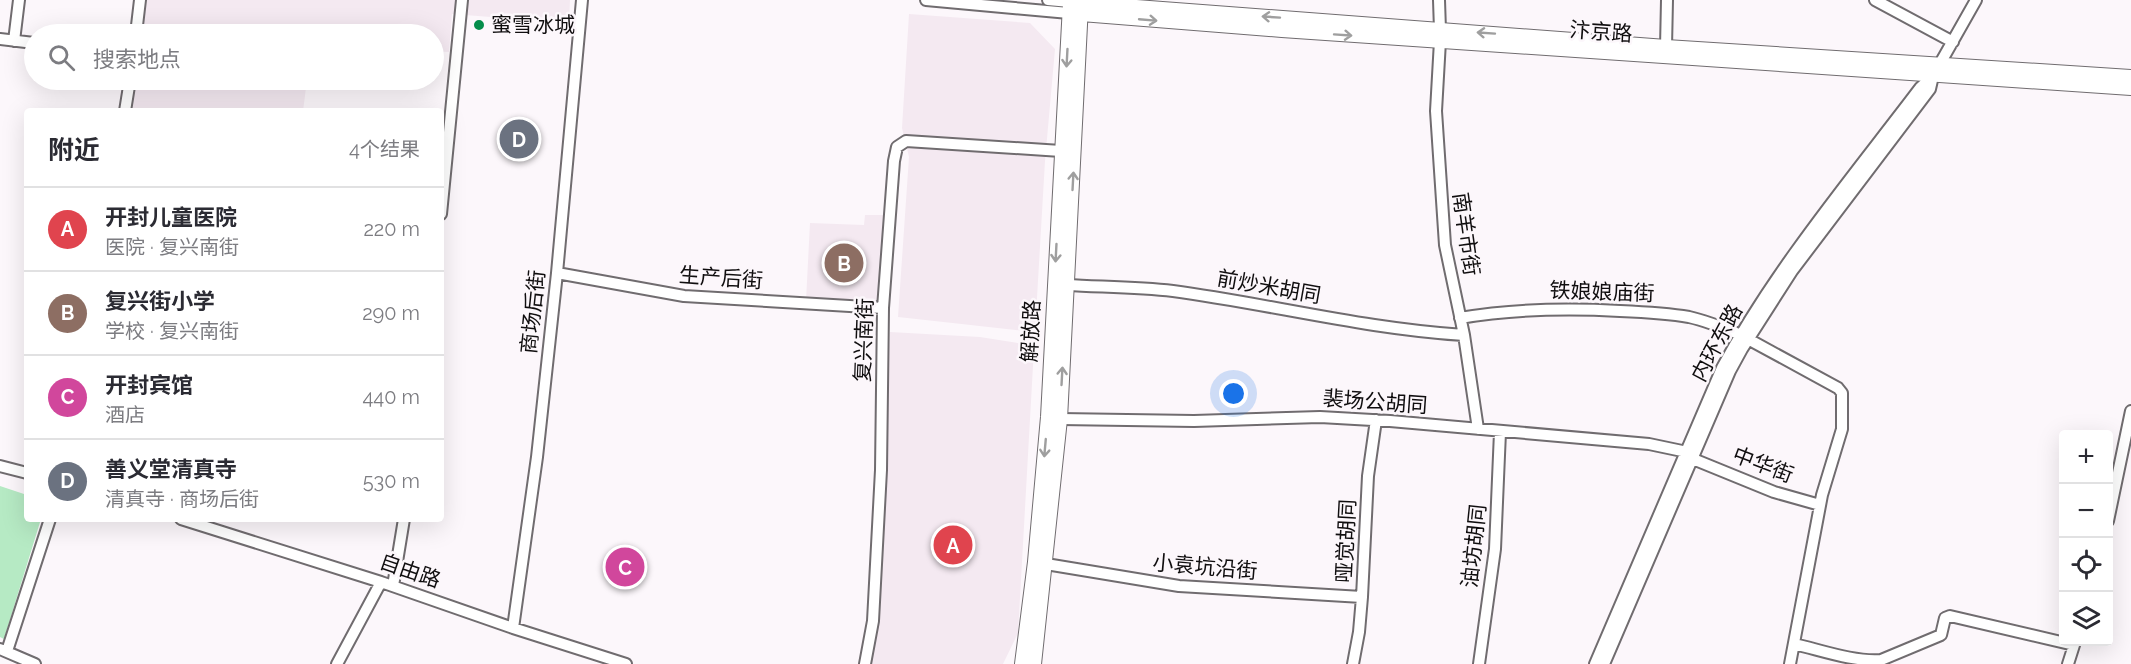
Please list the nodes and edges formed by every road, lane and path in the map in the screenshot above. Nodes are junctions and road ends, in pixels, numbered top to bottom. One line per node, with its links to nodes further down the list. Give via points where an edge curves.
1 (19, 0): 15 (street)
2 (140, 0): 12 (street)
3 (462, 0): 25 (street)
4 (582, 0): 26 (street, 商场后街)
5 (926, 0): 11 (street)
6 (1048, 0): 11 (street)
7 (1439, 0): 13 (street, 南羊市街)
8 (1667, 0): 18 (street)
9 (1875, 0): 17 (street)
10 (1976, 0): 17 (street, 内环东路)
11 (1075, 5): 13 (main road, 汴京路); 24 (main road, 解放路, one-way to 24); 27 (main road, 解放路, one-way to 11)
12 (137, 24)
13 (1440, 35): 18 (main road, 汴京路, one-way to 13); 19 (main road, 汴京路); 29 (street, 南羊市街, via 1437,147 1445,245)
14 (0, 39): 15 (street)
15 (14, 41): 16 (street)
16 (24, 42)
17 (1953, 42): 19 (street, 内环东路)
18 (1666, 47): 19 (main road, 汴京路)
19 (1936, 70): 20 (main road, 汴京路); 21 (main road, 汴京路); 31 (street, 内环东路, via 1785,266)
20 (2131, 77)
21 (2131, 88)
22 (128, 90): 23 (street)
23 (125, 108)
24 (1062, 151): 28 (street, 复兴南街, via 906,141 897,147); 58 (main road, 解放路, one-way to 58, via 1048,417)
25 (444, 183)
26 (557, 273): 28 (street, 生产后街, via 684,296); 49 (street, 商场后街)
27 (1067, 285): 30 (street, 前炒米胡同, via 1177,292 1364,324); 33 (main road, 解放路, one-way to 27)
28 (883, 308): 57 (street, 复兴南街, via 881,470 873,621)
29 (1460, 318): 30 (street, 南羊市街); 31 (street, 铁娘娘庙街, via 1536,309 1650,312 1688,317)
30 (1464, 335): 35 (street, 南羊市街)
31 (1744, 337): 37 (street, 内环东路, via 1722,368); 41 (street, 铁娘娘庙街, via 1838,387 1842,393 1842,429)
32 (2131, 411): 40 (street)
33 (1060, 419): 34 (street, 裴场公胡同); 45 (main road, 解放路)
34 (1376, 420): 35 (street, 裴场公胡同); 48 (street, 哑觉胡同, via 1368,476)
35 (1478, 429): 36 (street, 裴场公胡同)
36 (1500, 432): 37 (street, 裴场公胡同, via 1649,444); 61 (street, 油坊胡同, via 1495,549)
37 (1690, 455): 41 (street, 中华街, via 1774,492); 62 (street, 内环东路); 63 (street, 内环东路)
38 (0, 466): 39 (street)
39 (24, 473)
40 (2113, 501)
41 (1820, 505): 51 (street)
42 (50, 522): 53 (street)
43 (190, 522): 46 (street, 自由路)
44 (404, 522): 47 (street)
45 (1046, 564): 48 (street, 小袁坑沿街, via 1179,586); 59 (main road, 解放路)
46 (381, 582): 47 (street, 自由路); 55 (street)
47 (393, 586): 49 (street, 自由路)
48 (1362, 597): 60 (street, 哑觉胡同)
49 (513, 628): 56 (street, 自由路)
50 (2059, 640): 51 (street, via 1950,616 1945,618 1941,634 1881,660)
51 (1794, 644): 64 (street)
52 (2074, 646): 65 (street)
53 (3, 650): 54 (street)
54 (35, 664)
55 (337, 664)
56 (626, 664)
57 (865, 664)
58 (1022, 664)
59 (1034, 664)
60 (1353, 664)
61 (1479, 664)
62 (1595, 664)
63 (1604, 664)
64 (1790, 664)
65 (2068, 664)

